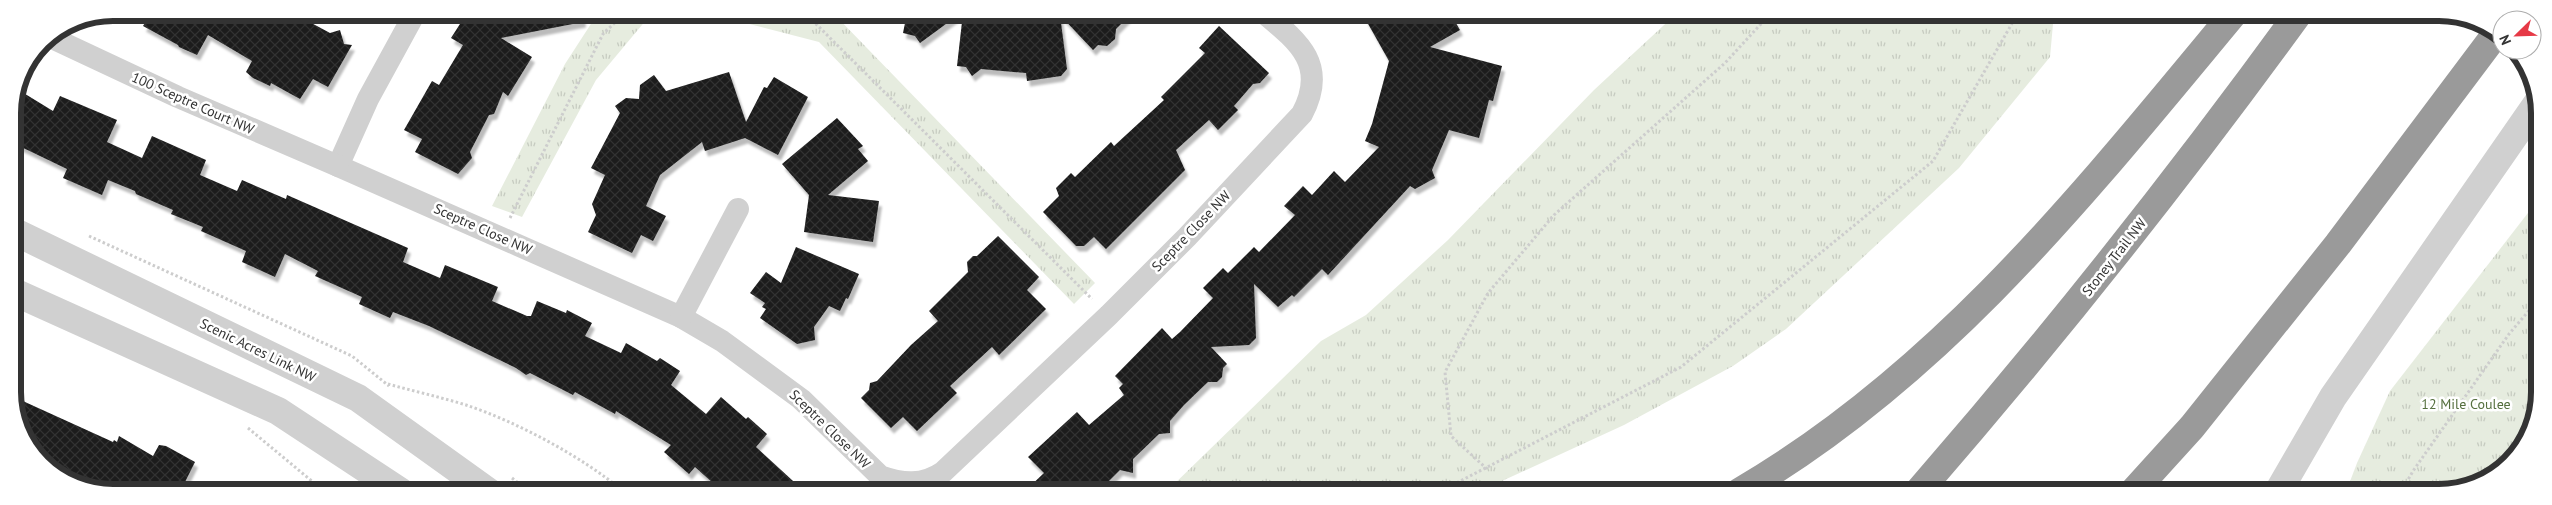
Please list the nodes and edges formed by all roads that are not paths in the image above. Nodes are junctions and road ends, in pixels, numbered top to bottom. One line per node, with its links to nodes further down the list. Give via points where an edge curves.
1 (412, 21): 8 (street, via 368,99)
2 (1273, 21): 12 (street, Sceptre Close NW, via 1296,40 1312,68 1310,99 1302,114 1109,315 943,472 924,481 908,483 880,476 794,394 722,341)
3 (2227, 21): 15 (highway, via 2017,267 1951,333 1852,416)
4 (2294, 21): 16 (highway, Stoney Trail NW, via 2094,283)
5 (2492, 39): 17 (highway, via 2332,252 2192,427)
6 (57, 41): 8 (street, 100 Sceptre Court NW)
7 (2531, 112): 18 (street, via 2332,397)
8 (338, 166): 12 (street, Sceptre Close NW)
9 (738, 209): 12 (street)
10 (21, 235): 14 (street, Scenic Acres Link NW, via 358,398)
11 (21, 295): 13 (street, via 278,411)
12 (680, 317)
13 (389, 484)
14 (478, 484)
15 (1753, 484)
16 (1925, 484)
17 (2141, 484)
18 (2282, 484)

